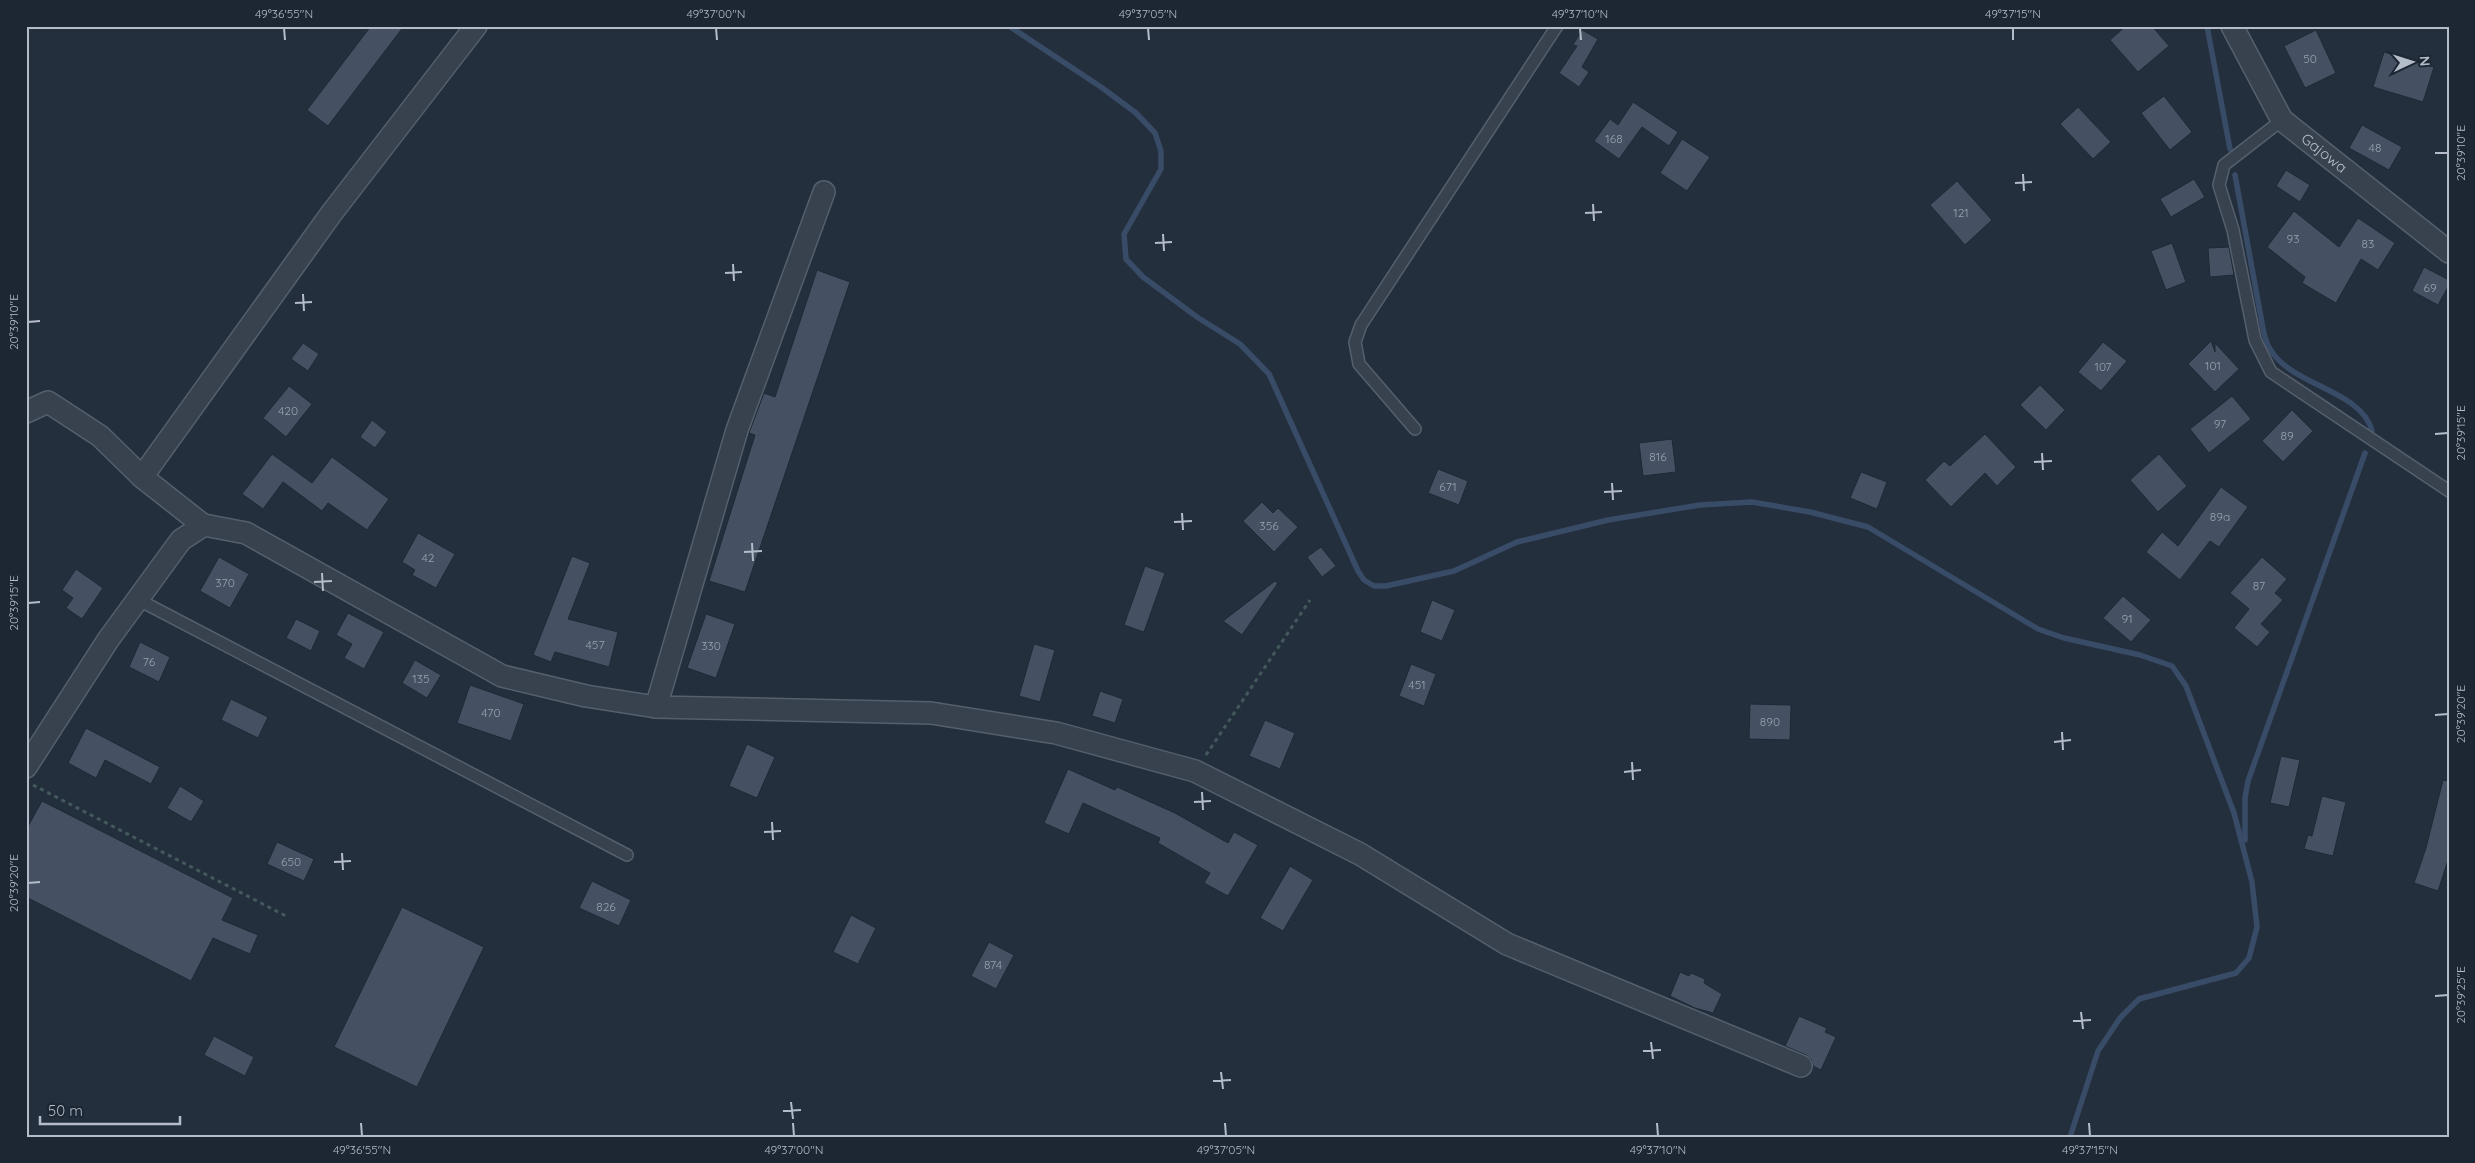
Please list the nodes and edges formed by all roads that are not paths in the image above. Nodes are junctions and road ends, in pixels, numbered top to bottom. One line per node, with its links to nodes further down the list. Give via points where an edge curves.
1 (476, 26): 9 (street, via 330,214)
2 (1557, 26): 8 (lane, via 1361,325 1355,342 1359,364)
3 (2232, 26): 4 (street, Gajowa)
4 (2282, 120): 6 (street, Gajowa); 10 (lane, via 2224,165 2219,185 2233,230 2255,340 2271,372)
5 (824, 192): 13 (street, via 737,430)
6 (2449, 252)
7 (26, 412): 9 (street, via 48,402 100,436)
8 (1415, 428)
9 (142, 477): 11 (street)
10 (2449, 491)
11 (203, 525): 12 (street, via 181,540); 13 (street, via 246,533 502,676 586,696)
12 (137, 599): 14 (street); 15 (lane)
13 (656, 707): 16 (street, via 931,713 1056,733 1195,771 1360,854 1507,944)
14 (26, 767)
15 (627, 855)
16 (1801, 1066)

